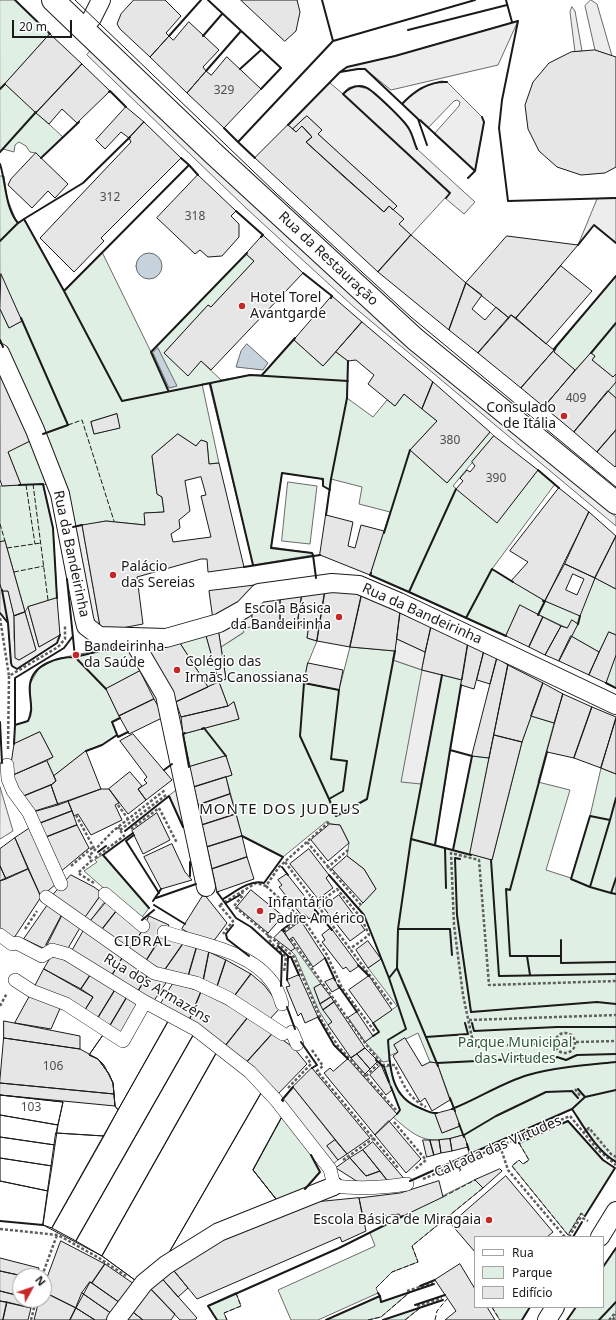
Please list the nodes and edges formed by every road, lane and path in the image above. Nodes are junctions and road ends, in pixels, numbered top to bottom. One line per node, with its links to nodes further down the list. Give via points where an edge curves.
1 (53, 0): 3 (main road, Rua da Restauração)
2 (101, 0): 3 (street, via 92,18)
3 (83, 28): 5 (main road, Rua da Restauração, via 415,339)
4 (0, 353): 8 (street, Rua da Bandeirinha, via 35,430 60,494 86,626 98,636)
5 (616, 504)
6 (0, 618): 9 (path)
7 (64, 622): 9 (path, via 65,639 58,647)
8 (131, 637): 10 (street, Rua da Bandeirinha, via 166,638 219,622 244,609 259,593 332,583 360,585); 32 (street, via 165,695)
9 (9, 676): 11 (path)
10 (616, 706)
11 (7, 765): 30 (street, via 8,779 13,791 29,813)
12 (168, 787): 16 (path)
13 (171, 791): 19 (path)
14 (118, 805): 16 (path)
15 (76, 815): 23 (path)
16 (128, 819): 18 (path)
17 (329, 822): 22 (path)
18 (118, 827): 19 (path); 24 (path)
19 (122, 829): 26 (path, via 124,836)
20 (131, 829): 21 (path, via 159,808 176,843)
21 (180, 842)
22 (307, 842): 27 (path); 28 (path)
23 (93, 847): 24 (path); 30 (path)
24 (96, 850): 29 (path, via 89,856 92,860)
25 (348, 850): 28 (path)
26 (95, 858)
27 (285, 862): 31 (path, via 278,867); 36 (path)
28 (327, 868): 37 (path)
29 (78, 873)
30 (60, 880)
31 (266, 886): 33 (path, via 256,883); 39 (path)
32 (206, 887): 38 (path)
33 (242, 891): 38 (path); 44 (path, via 243,895 234,906)
34 (105, 894): 40 (street)
35 (46, 897): 46 (path); 58 (street, via 154,973 196,983 228,998)
36 (317, 905): 48 (path); 48 (path, via 338,890 362,919 369,935)
37 (361, 905)
38 (220, 906): 47 (path, via 233,921 223,934)
39 (301, 918): 42 (path); 57 (path, via 327,955 342,988)
40 (143, 926)
41 (164, 932): 47 (street)
42 (286, 932)
43 (0, 935): 46 (street, Rua dos Armazéns, via 12,944)
44 (268, 935): 49 (path, via 271,942 286,957); 65 (path, via 294,957 322,1021 338,1046)
45 (291, 939): 69 (path, via 368,1047 383,1065 395,1065 404,1087 416,1102)
46 (17, 943): 52 (street, Rua dos Armazéns, via 42,956 52,950 67,954)
47 (221, 948): 53 (street, via 250,962 266,974 273,982)
48 (350, 949): 54 (path)
49 (284, 977)
50 (15, 980): 52 (street, via 32,991 66,1004 123,1041)
51 (616, 981): 56 (path, via 489,984 479,860 451,853 454,925 463,995)
52 (145, 1002): 68 (street, Rua dos Armazéns, via 195,1029 250,1072)
53 (282, 1004)
54 (392, 1005)
55 (616, 1015): 56 (path)
56 (469, 1020): 61 (path, via 474,1047)
57 (375, 1032)
58 (290, 1037)
59 (616, 1041): 60 (path)
60 (576, 1042): 61 (path, via 568,1033 562,1033); 61 (path, via 574,1049 563,1053 557,1049)
61 (555, 1043)
62 (310, 1048): 76 (path, via 323,1066 317,1071)
63 (311, 1064): 68 (path)
64 (378, 1064): 65 (path)
65 (366, 1076): 70 (path)
66 (575, 1090): 67 (path)
67 (581, 1097)
68 (276, 1100): 78 (street, Rua dos Armazéns, via 330,1169)
69 (426, 1107)
70 (397, 1110)
71 (394, 1122): 77 (path, via 426,1160)
72 (583, 1133): 73 (path, Calçada das Virtudes, via 570,1116); 74 (path, via 590,1128); 75 (path, Calçada das Virtudes)
73 (500, 1146): 77 (path, Calçada das Virtudes); 83 (path, via 508,1170)
74 (616, 1157)
75 (616, 1165)
76 (402, 1171)
77 (409, 1178): 78 (street, via 360,1189)
78 (334, 1186): 88 (street, via 219,1232 166,1265)
79 (616, 1212): 85 (street)
80 (581, 1217): 84 (path)
81 (0, 1229): 82 (path)
82 (58, 1235): 86 (path); 88 (path, via 100,1258)
83 (564, 1236)
84 (570, 1236)
85 (601, 1236)
86 (45, 1268)
87 (433, 1283): 89 (path)
88 (140, 1287): 96 (street)
89 (407, 1291)
90 (442, 1298): 91 (path)
91 (417, 1306)
92 (34, 1308): 95 (path)
93 (554, 1308): 97 (street)
94 (616, 1313): 98 (path); 99 (path)
95 (31, 1320)
96 (116, 1320)
97 (547, 1320)
98 (609, 1320)
99 (613, 1320)

